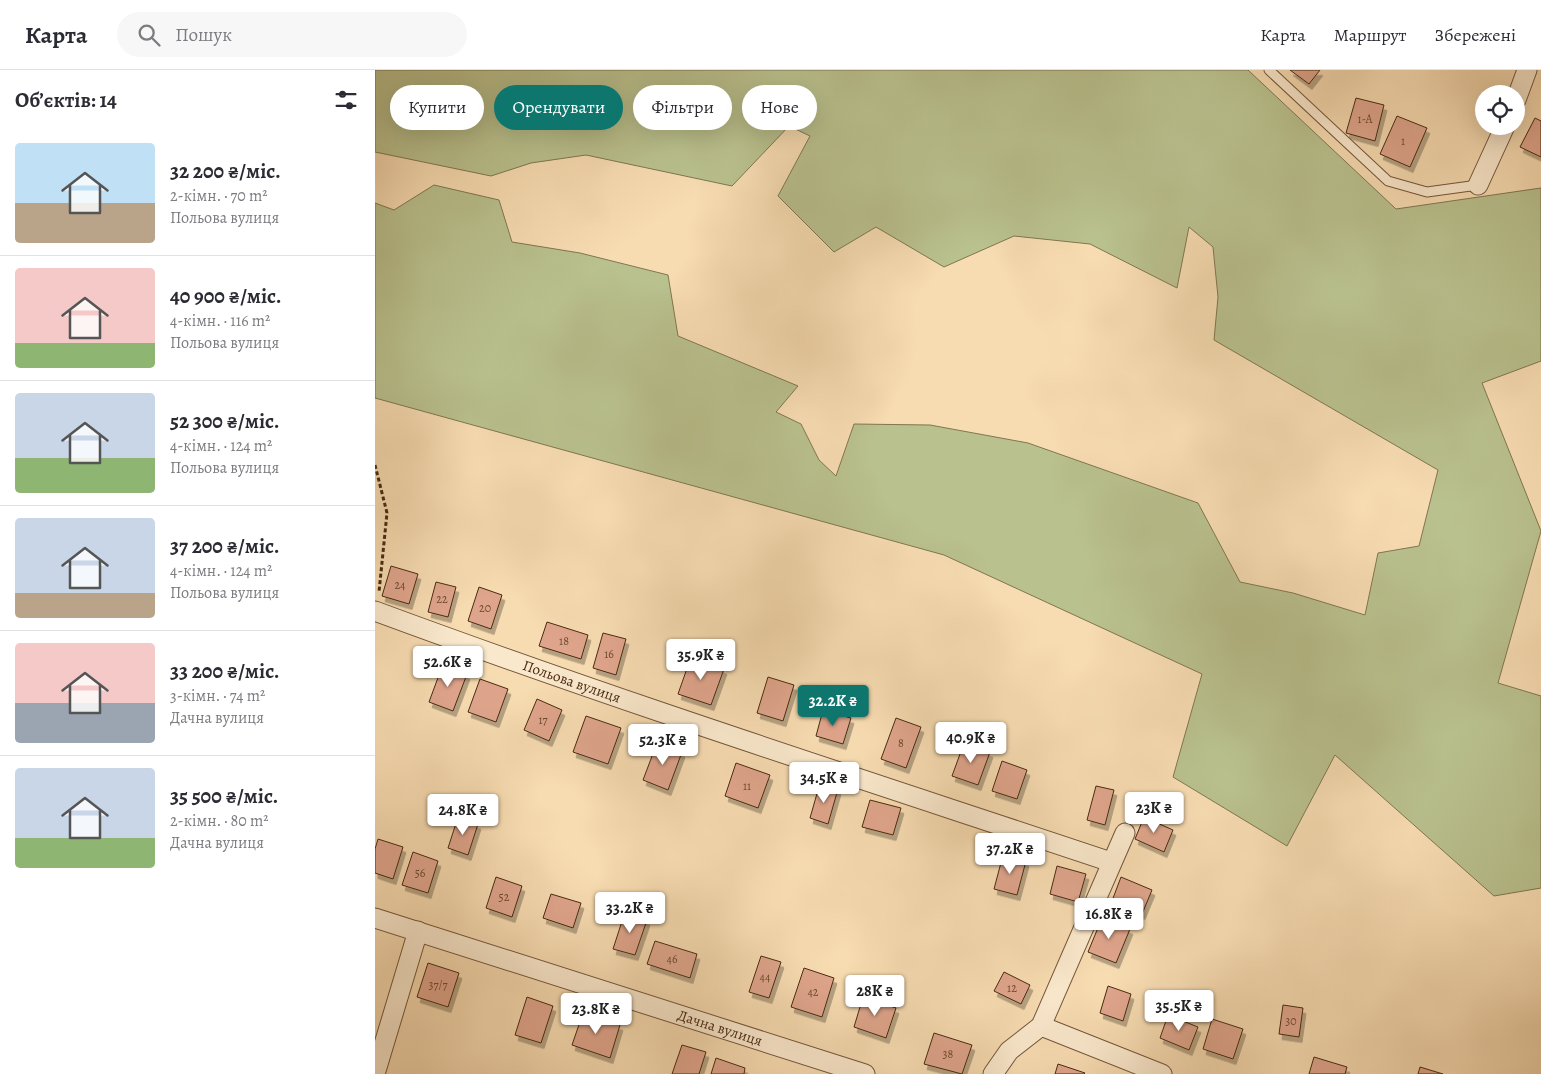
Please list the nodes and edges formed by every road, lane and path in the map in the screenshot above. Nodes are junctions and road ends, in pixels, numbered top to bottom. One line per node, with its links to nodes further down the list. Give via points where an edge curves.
1 (1269, 70): 5 (lane, via 1388,181 1427,192)
2 (1527, 70): 3 (street)
3 (1522, 85)
4 (1501, 135): 5 (street)
5 (1478, 185)
6 (375, 465): 7 (path, via 387,513)
7 (376, 611): 9 (street, Польова вулиця, via 710,730)
8 (1125, 834): 9 (street)
9 (1111, 862): 12 (street)
10 (375, 918): 11 (street, Дачна вулиця)
11 (418, 932): 13 (street); 14 (street, Дачна вулиця)
12 (1041, 1026): 15 (street, via 1009,1051); 16 (street)
13 (375, 1074)
14 (865, 1074)
15 (993, 1074)
16 (1162, 1074)

